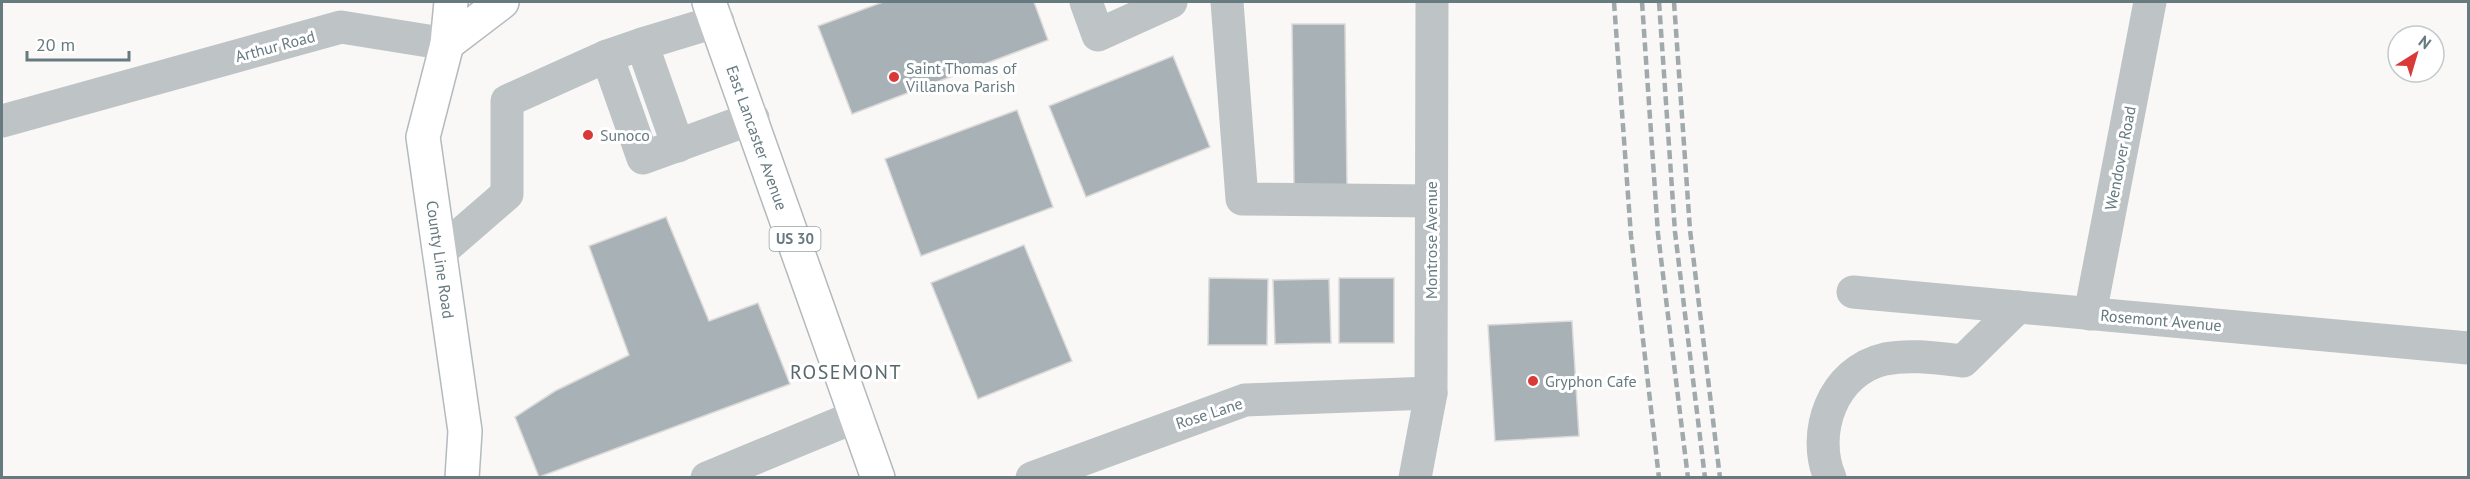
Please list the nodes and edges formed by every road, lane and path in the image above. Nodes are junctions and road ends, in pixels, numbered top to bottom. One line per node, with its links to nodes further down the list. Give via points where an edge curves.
1 (451, 2): 9 (main road, County Line Road)
2 (502, 2): 9 (main road)
3 (1086, 2): 4 (street, via 1098,34)
4 (1171, 2)
5 (1227, 2): 15 (street, via 1242,199)
6 (1431, 2): 15 (street, Montrose Avenue)
7 (2150, 2): 19 (street, Wendover Road)
8 (717, 8): 10 (street); 12 (main road, East Lancaster Avenue / US 30)
9 (447, 44): 13 (street, Arthur Road, via 341,27); 16 (main road, County Line Road, via 423,137)
10 (642, 44): 11 (street); 14 (street)
11 (607, 56): 14 (street, via 643,158); 16 (street, via 507,101 507,194)
12 (753, 118): 14 (street); 22 (main road, East Lancaster Avenue / US 30)
13 (2, 121)
14 (678, 146)
15 (1431, 201): 21 (street, Montrose Avenue)
16 (440, 253): 23 (main road, County Line Road, via 465,431)
17 (1853, 292): 18 (street, Rosemont Avenue)
18 (2018, 307): 19 (street, Rosemont Avenue); 28 (street, via 1963,360 1908,356 1882,360 1859,371 1840,389 1827,412 1821,437)
19 (2090, 314): 20 (street, Rosemont Avenue)
20 (2469, 348)
21 (1431, 393): 26 (street, Rose Lane, via 1245,400); 27 (street, Montrose Avenue)
22 (857, 416): 24 (street); 25 (main road, East Lancaster Avenue / US 30)
23 (462, 477)
24 (707, 477)
25 (878, 477)
26 (1032, 477)
27 (1415, 477)
28 (1830, 477)

